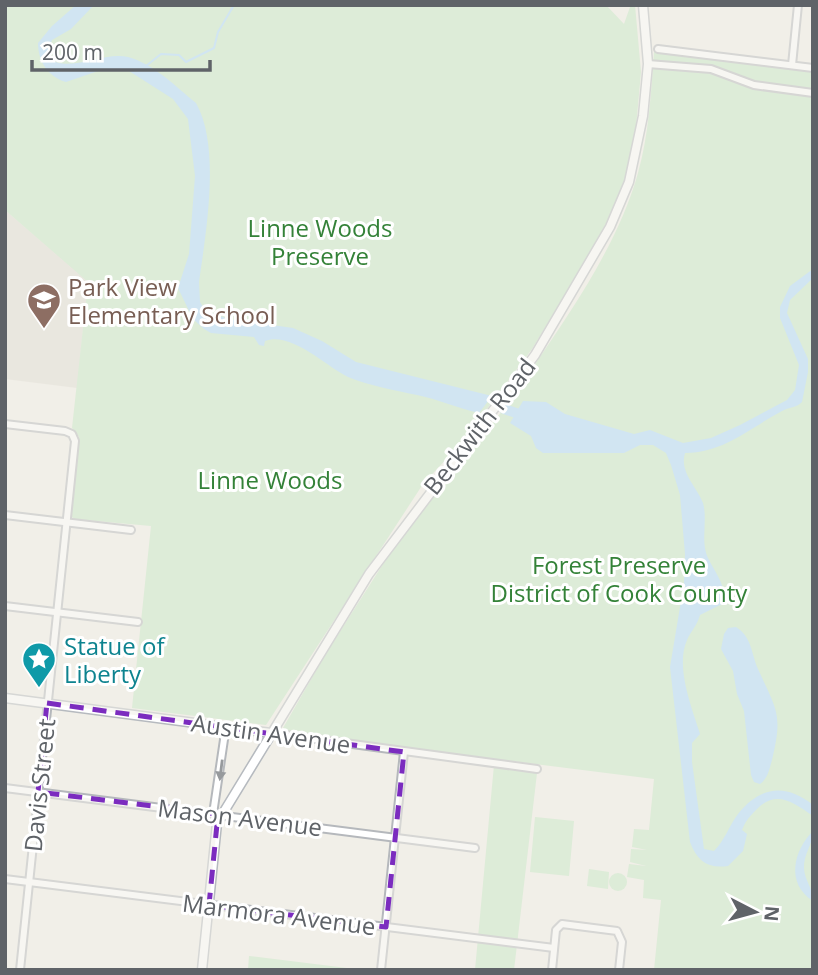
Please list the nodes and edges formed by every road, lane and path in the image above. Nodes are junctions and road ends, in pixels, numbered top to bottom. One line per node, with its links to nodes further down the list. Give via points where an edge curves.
1 (643, 5): 4 (street, Beckwith Road)
2 (798, 5): 5 (street)
3 (658, 49): 5 (street)
4 (648, 64): 7 (street, via 711,69 754,85); 18 (street, Beckwith Road, via 639,143 621,202 591,263 535,355 369,573)
5 (792, 65): 6 (street)
6 (813, 68)
7 (813, 93)
8 (5, 424): 10 (street, Davis Street, via 72,434)
9 (5, 515): 10 (street)
10 (66, 522): 11 (street); 13 (street, Davis Street)
11 (131, 530)
12 (5, 606): 13 (street)
13 (57, 612): 14 (street); 16 (street, Davis Street)
14 (138, 622)
15 (5, 698): 16 (street, Austin Avenue)
16 (47, 703): 17 (street, Austin Avenue); 22 (street, Davis Street)
17 (226, 726): 18 (street, Austin Avenue); 23 (street, one-way to 23)
18 (271, 733): 19 (street, Austin Avenue); 23 (street, Beckwith Road)
19 (404, 752): 20 (street, Austin Avenue); 24 (street)
20 (537, 769)
21 (5, 788): 22 (street, Mason Avenue)
22 (38, 792): 23 (street, Mason Avenue); 27 (street, Davis Street)
23 (217, 814): 24 (street, Mason Avenue); 28 (street, Beckwith Road)
24 (395, 837): 25 (street, Mason Avenue); 29 (street)
25 (475, 848)
26 (5, 879): 27 (street, Marmora Avenue)
27 (29, 882): 28 (street, Marmora Avenue); 31 (street, Davis Street)
28 (209, 905): 29 (street, Marmora Avenue); 32 (street, Beckwith Road)
29 (386, 927): 30 (street, Marmora Avenue); 33 (street)
30 (554, 948): 34 (street); 35 (street, via 559,925 613,929 620,934)
31 (20, 970)
32 (202, 970)
33 (381, 970)
34 (552, 970)
35 (619, 970)

